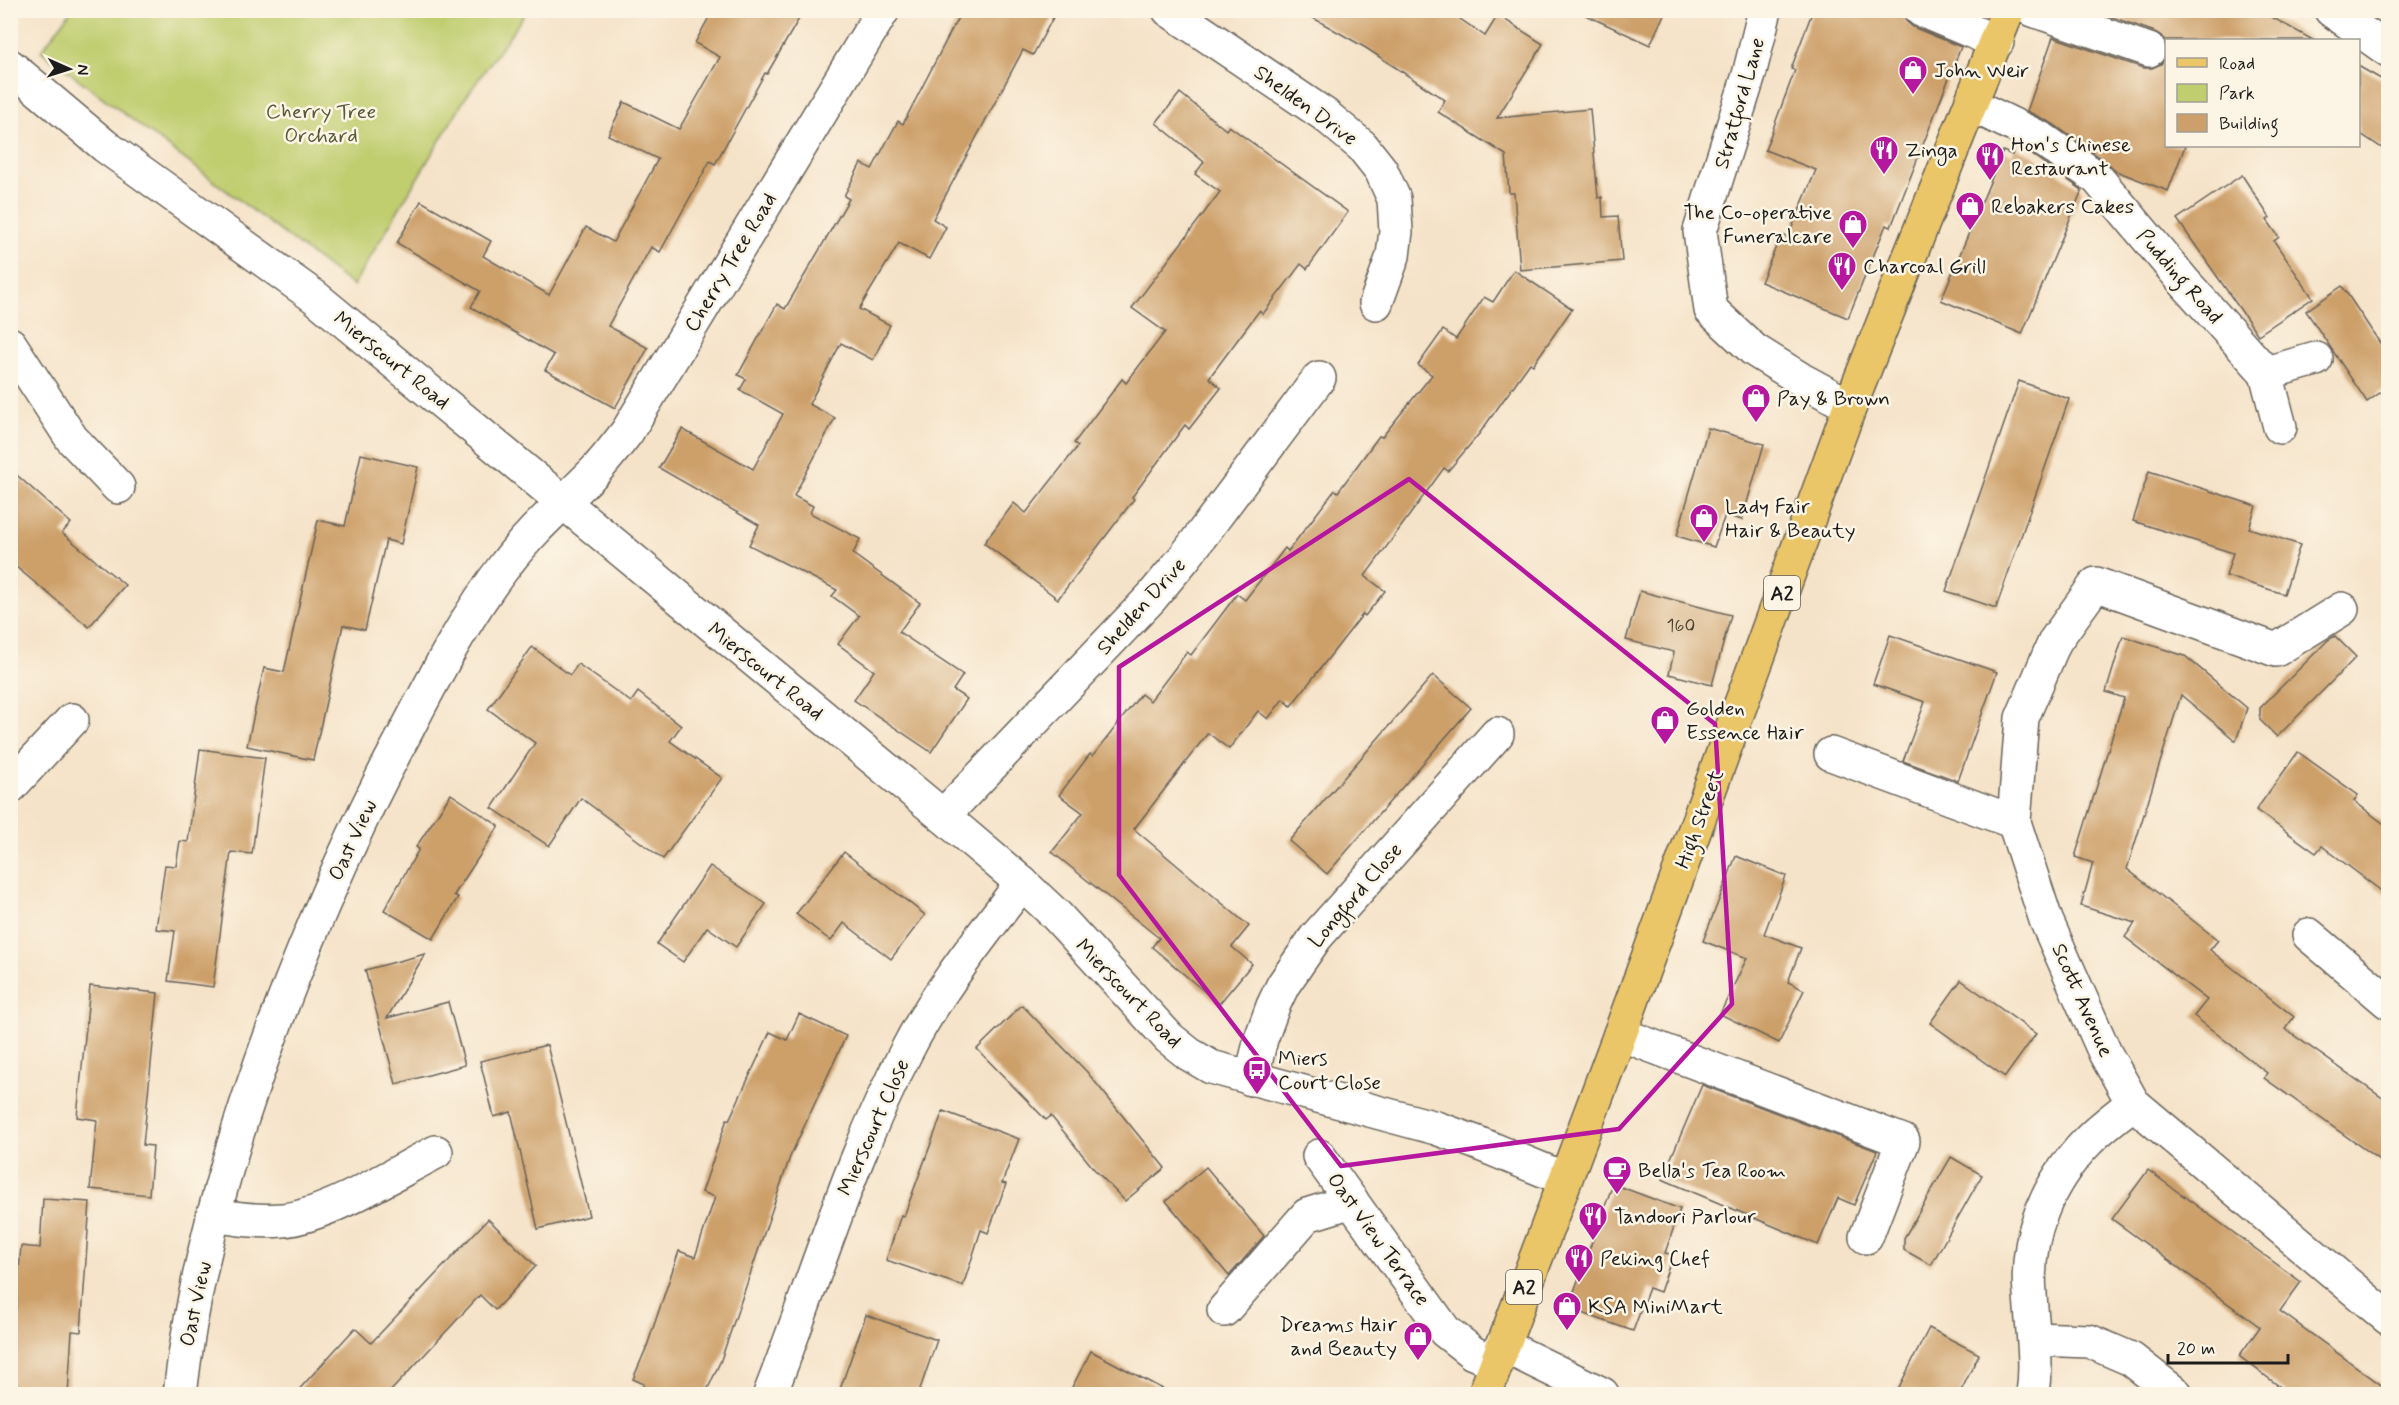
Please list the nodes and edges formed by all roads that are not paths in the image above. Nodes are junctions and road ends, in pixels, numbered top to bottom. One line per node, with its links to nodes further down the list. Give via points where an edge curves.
1 (883, 10): 21 (street, Cherry Tree Road, via 627,432 598,468)
2 (1169, 10): 13 (street, Shelden Drive, via 1325,116 1362,146 1381,170 1394,199 1396,231 1394,256)
3 (1765, 10): 18 (street, Stratford Lane, via 1700,231 1711,310 1754,350)
4 (1922, 10): 8 (street)
5 (2008, 10): 8 (main road, High Street / A2)
6 (2033, 10): 9 (street)
7 (2331, 10): 10 (street)
8 (1997, 42): 12 (main road, High Street / A2)
9 (2149, 50)
10 (2388, 50)
11 (10, 66): 21 (street, Mierscourt Road, via 105,146 315,297)
12 (1972, 105): 16 (street, Pudding Road, via 2042,139 2097,178); 18 (main road, High Street / A2)
13 (1376, 303)
14 (10, 344): 20 (street, via 72,439)
15 (2316, 359): 16 (street)
16 (2266, 373): 19 (street, Pudding Road)
17 (1319, 378): 27 (street, Shelden Drive, via 1158,590)
18 (1850, 406): 32 (main road, High Street / A2)
19 (2280, 427)
20 (118, 487)
21 (562, 502): 27 (street, Mierscourt Road); 39 (street, Oast View, via 507,562 470,615 357,827 320,908 256,1070)
22 (2342, 609): 28 (street, Scott Avenue, via 2276,650 2096,584 2055,641 2022,718)
23 (72, 720): 26 (street)
24 (1497, 734): 33 (street, Longford Close, via 1316,937 1273,1006)
25 (1831, 754): 28 (street)
26 (10, 787)
27 (943, 816): 29 (street, Mierscourt Road)
28 (2014, 822): 34 (street, Scott Avenue, via 2046,920 2105,1053)
29 (1022, 883): 33 (street, Mierscourt Road, via 1169,1038 1211,1067); 47 (street, Mierscourt Close, via 974,946 906,1051 843,1195)
30 (2309, 934): 31 (street)
31 (2384, 989)
32 (1620, 1034): 37 (main road, High Street / A2); 40 (street, via 1903,1141)
33 (1251, 1079): 37 (street, Mierscourt Road, via 1436,1128)
34 (2133, 1103): 41 (street, Scott Avenue); 43 (street, via 2088,1140 2064,1169 2036,1224 2030,1258)
35 (436, 1152): 39 (street, via 309,1214 285,1220 252,1221)
36 (1319, 1156): 38 (street, Oast View Terrace)
37 (1565, 1179): 44 (main road, High Street / A2)
38 (1352, 1201): 42 (street, via 1307,1215); 44 (street, Oast View Terrace, via 1445,1331 1473,1353)
39 (213, 1215): 46 (street, Oast View, via 185,1351)
40 (1866, 1237)
41 (2384, 1306)
42 (1224, 1310)
43 (2035, 1339): 49 (street); 50 (street, via 2089,1341 2131,1359)
44 (1499, 1353): 45 (street, Oast View Terrace); 48 (main road, High Street / A2)
45 (1587, 1390)
46 (180, 1395)
47 (770, 1395)
48 (1485, 1395)
49 (2033, 1395)
50 (2176, 1395)

